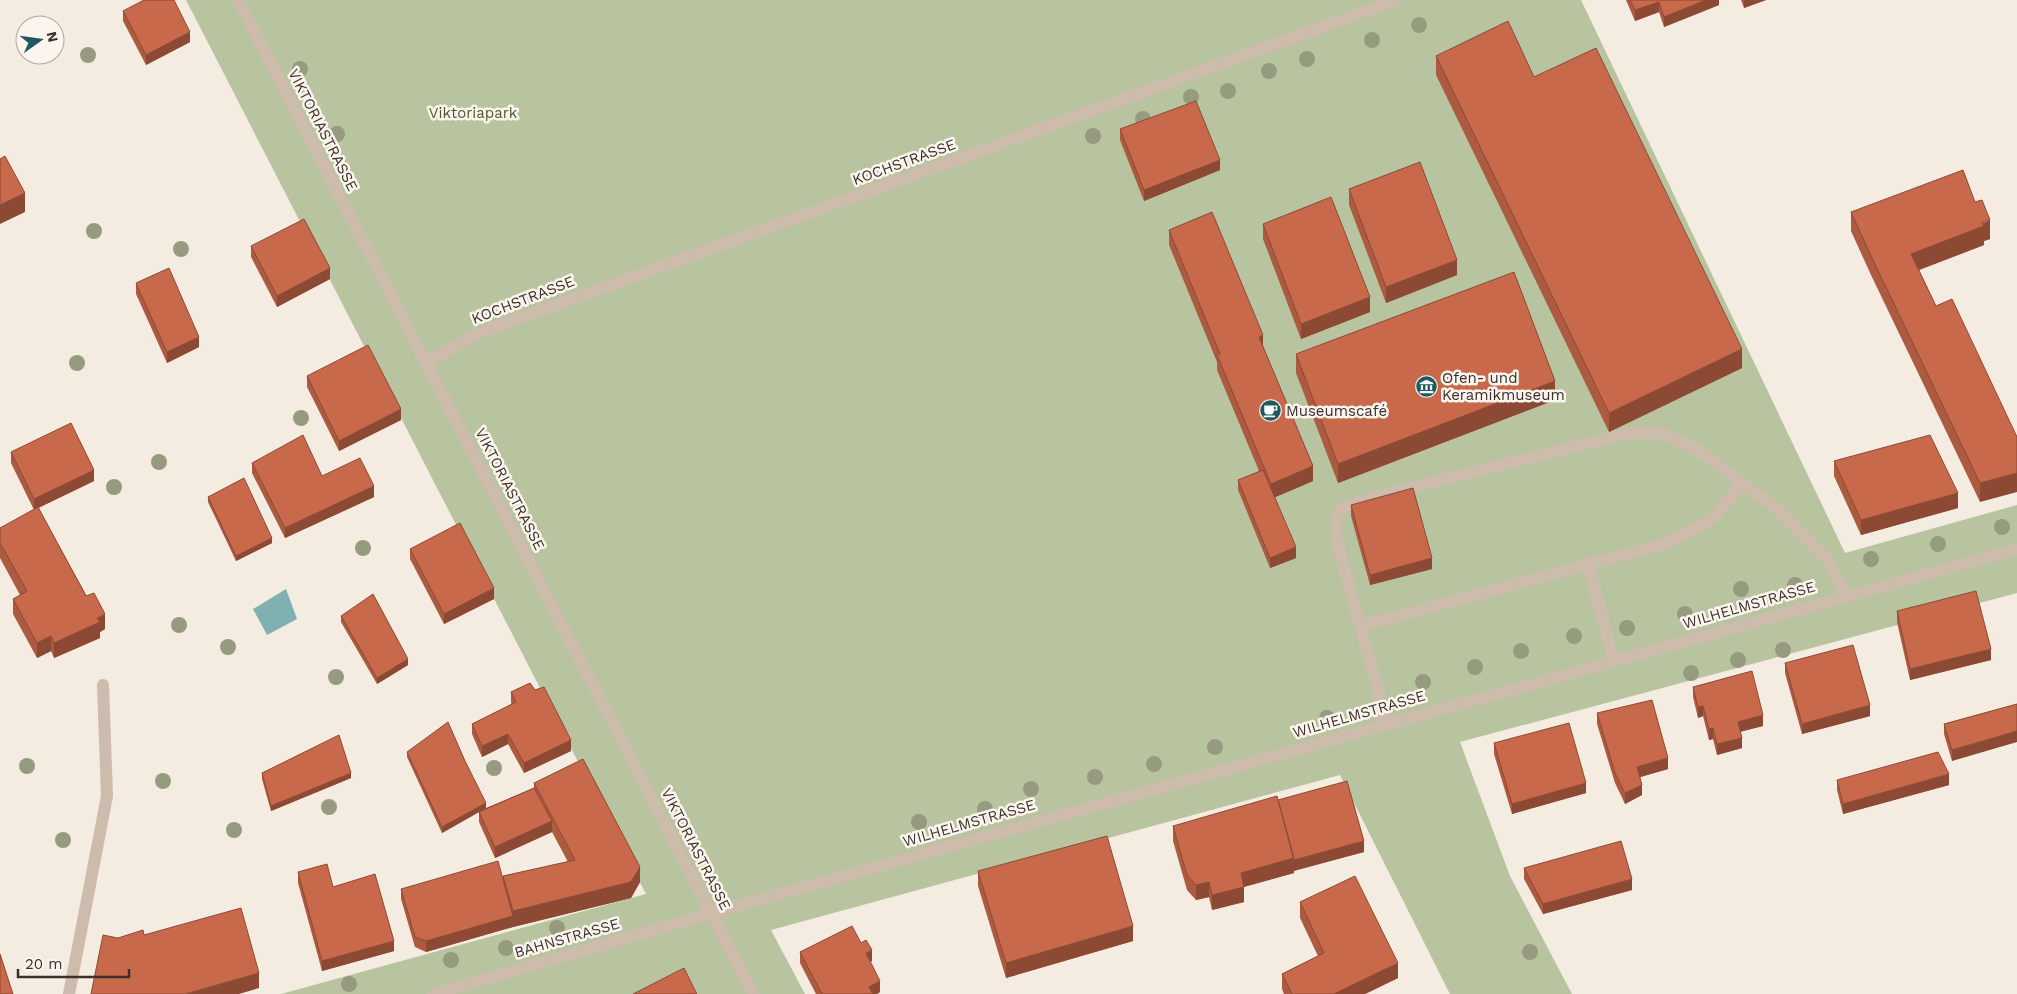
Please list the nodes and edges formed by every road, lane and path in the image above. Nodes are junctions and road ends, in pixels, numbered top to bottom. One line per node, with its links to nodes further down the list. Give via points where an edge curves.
1 (238, 0): 3 (street, VIKTORIASTRASSE)
2 (1396, 0): 3 (street, KOCHSTRASSE, via 479,333)
3 (427, 362): 12 (street, VIKTORIASTRASSE)
4 (1742, 484): 6 (street, via 1713,518 1682,536 1660,545); 7 (street, via 1778,510 1828,560); 8 (street, via 1696,449 1662,433 1631,433 1342,507 1336,518 1337,542)
5 (2017, 549): 7 (street, WILHELMSTRASSE)
6 (1588, 563): 8 (street); 9 (street)
7 (1846, 595): 9 (street, WILHELMSTRASSE)
8 (1361, 626): 11 (street)
9 (1613, 660): 11 (street, WILHELMSTRASSE)
10 (102, 685): 13 (street, via 107,796)
11 (1386, 723): 12 (street, WILHELMSTRASSE)
12 (710, 913): 14 (street, BAHNSTRASSE); 15 (street, VIKTORIASTRASSE)
13 (69, 994)
14 (434, 994)
15 (753, 994)

